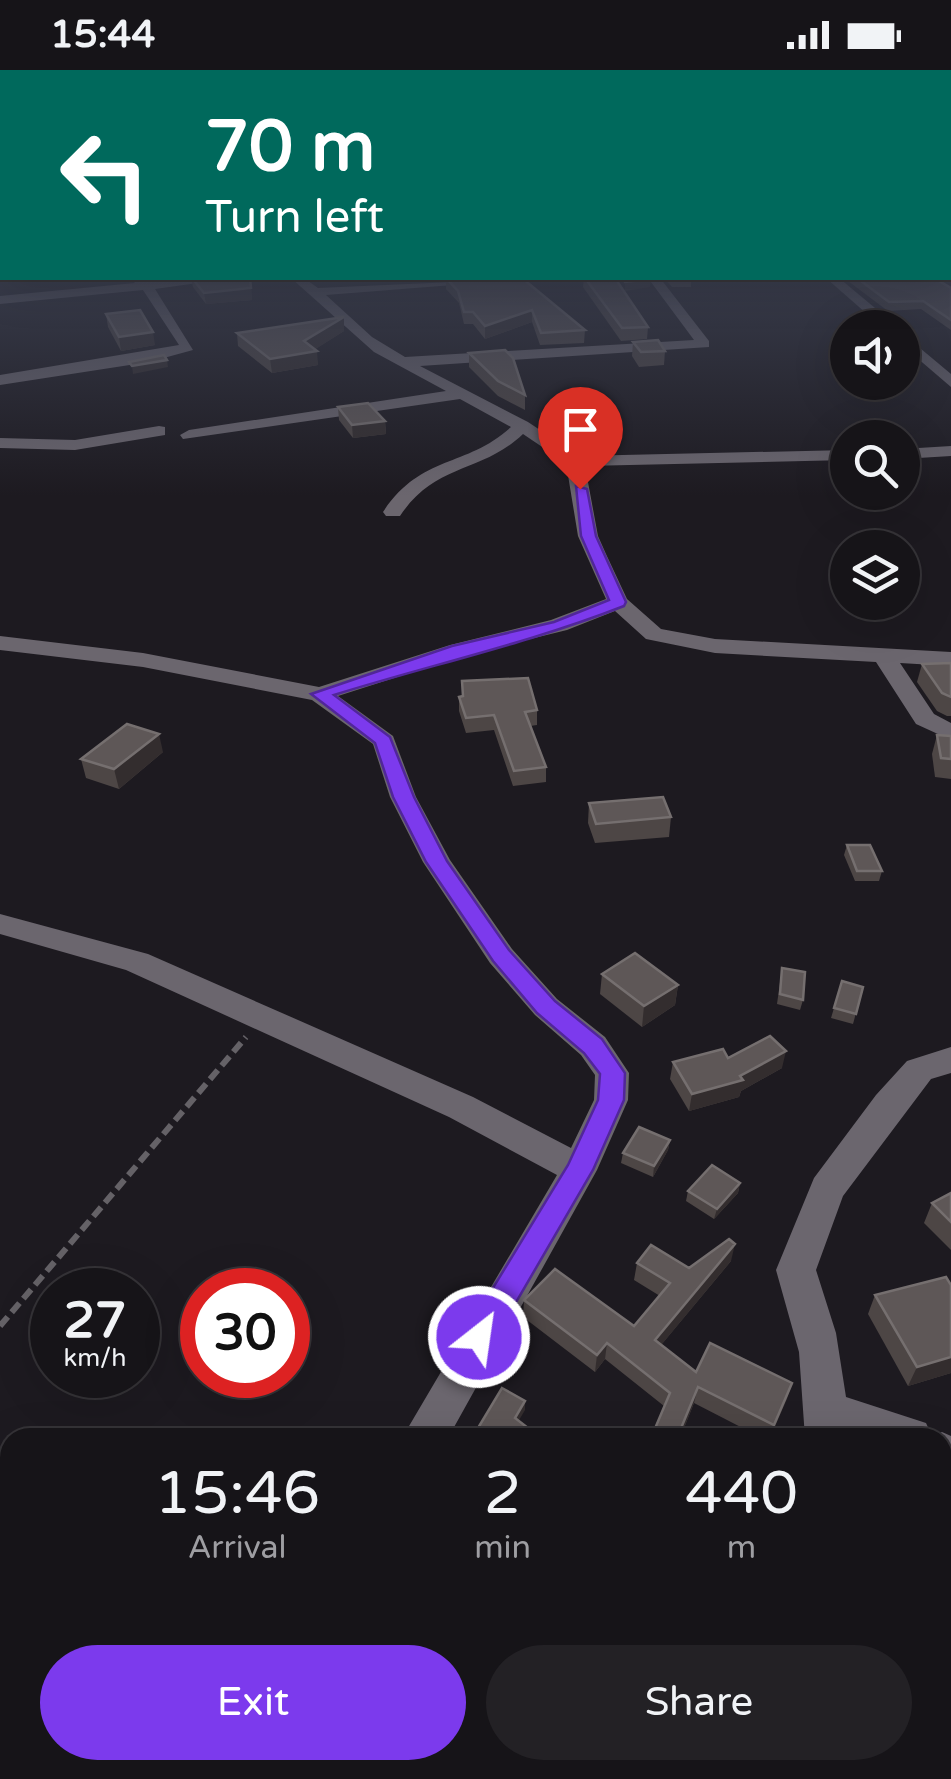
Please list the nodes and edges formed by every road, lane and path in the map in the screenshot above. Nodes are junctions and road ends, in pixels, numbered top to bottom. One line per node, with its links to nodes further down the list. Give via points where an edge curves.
1 (180, 336): 6 (street, via 188,346 149,358)
2 (362, 336): 5 (street)
3 (698, 336): 5 (street, via 704,344)
4 (920, 354): 7 (street)
5 (404, 362): 8 (street)
6 (0, 380)
7 (951, 382)
8 (460, 394): 9 (street); 11 (street)
9 (522, 426): 16 (street); 17 (street, via 494,450 420,476)
10 (159, 431): 12 (street, via 75,445)
11 (189, 435)
12 (0, 443)
13 (951, 451): 14 (street)
14 (920, 453)
15 (830, 456): 16 (street)
16 (575, 461): 18 (street, via 588,536)
17 (393, 512)
18 (618, 602): 20 (street, via 654,634 680,642); 22 (street, via 560,626)
19 (0, 643): 22 (street, via 143,660)
20 (882, 654): 21 (street); 23 (street, via 925,719)
21 (951, 658)
22 (320, 694): 27 (street, via 384,741 437,862 501,956 612,1073 611,1100)
23 (951, 733)
24 (0, 924): 25 (street, via 137,962)
25 (252, 1015): 27 (street, via 461,1107); 28 (path, via 246,1041)
26 (951, 1060): 29 (street, via 919,1070 826,1189 796,1270 826,1372)
27 (580, 1170): 30 (street)
28 (0, 1326)
29 (827, 1425)
30 (430, 1428)

